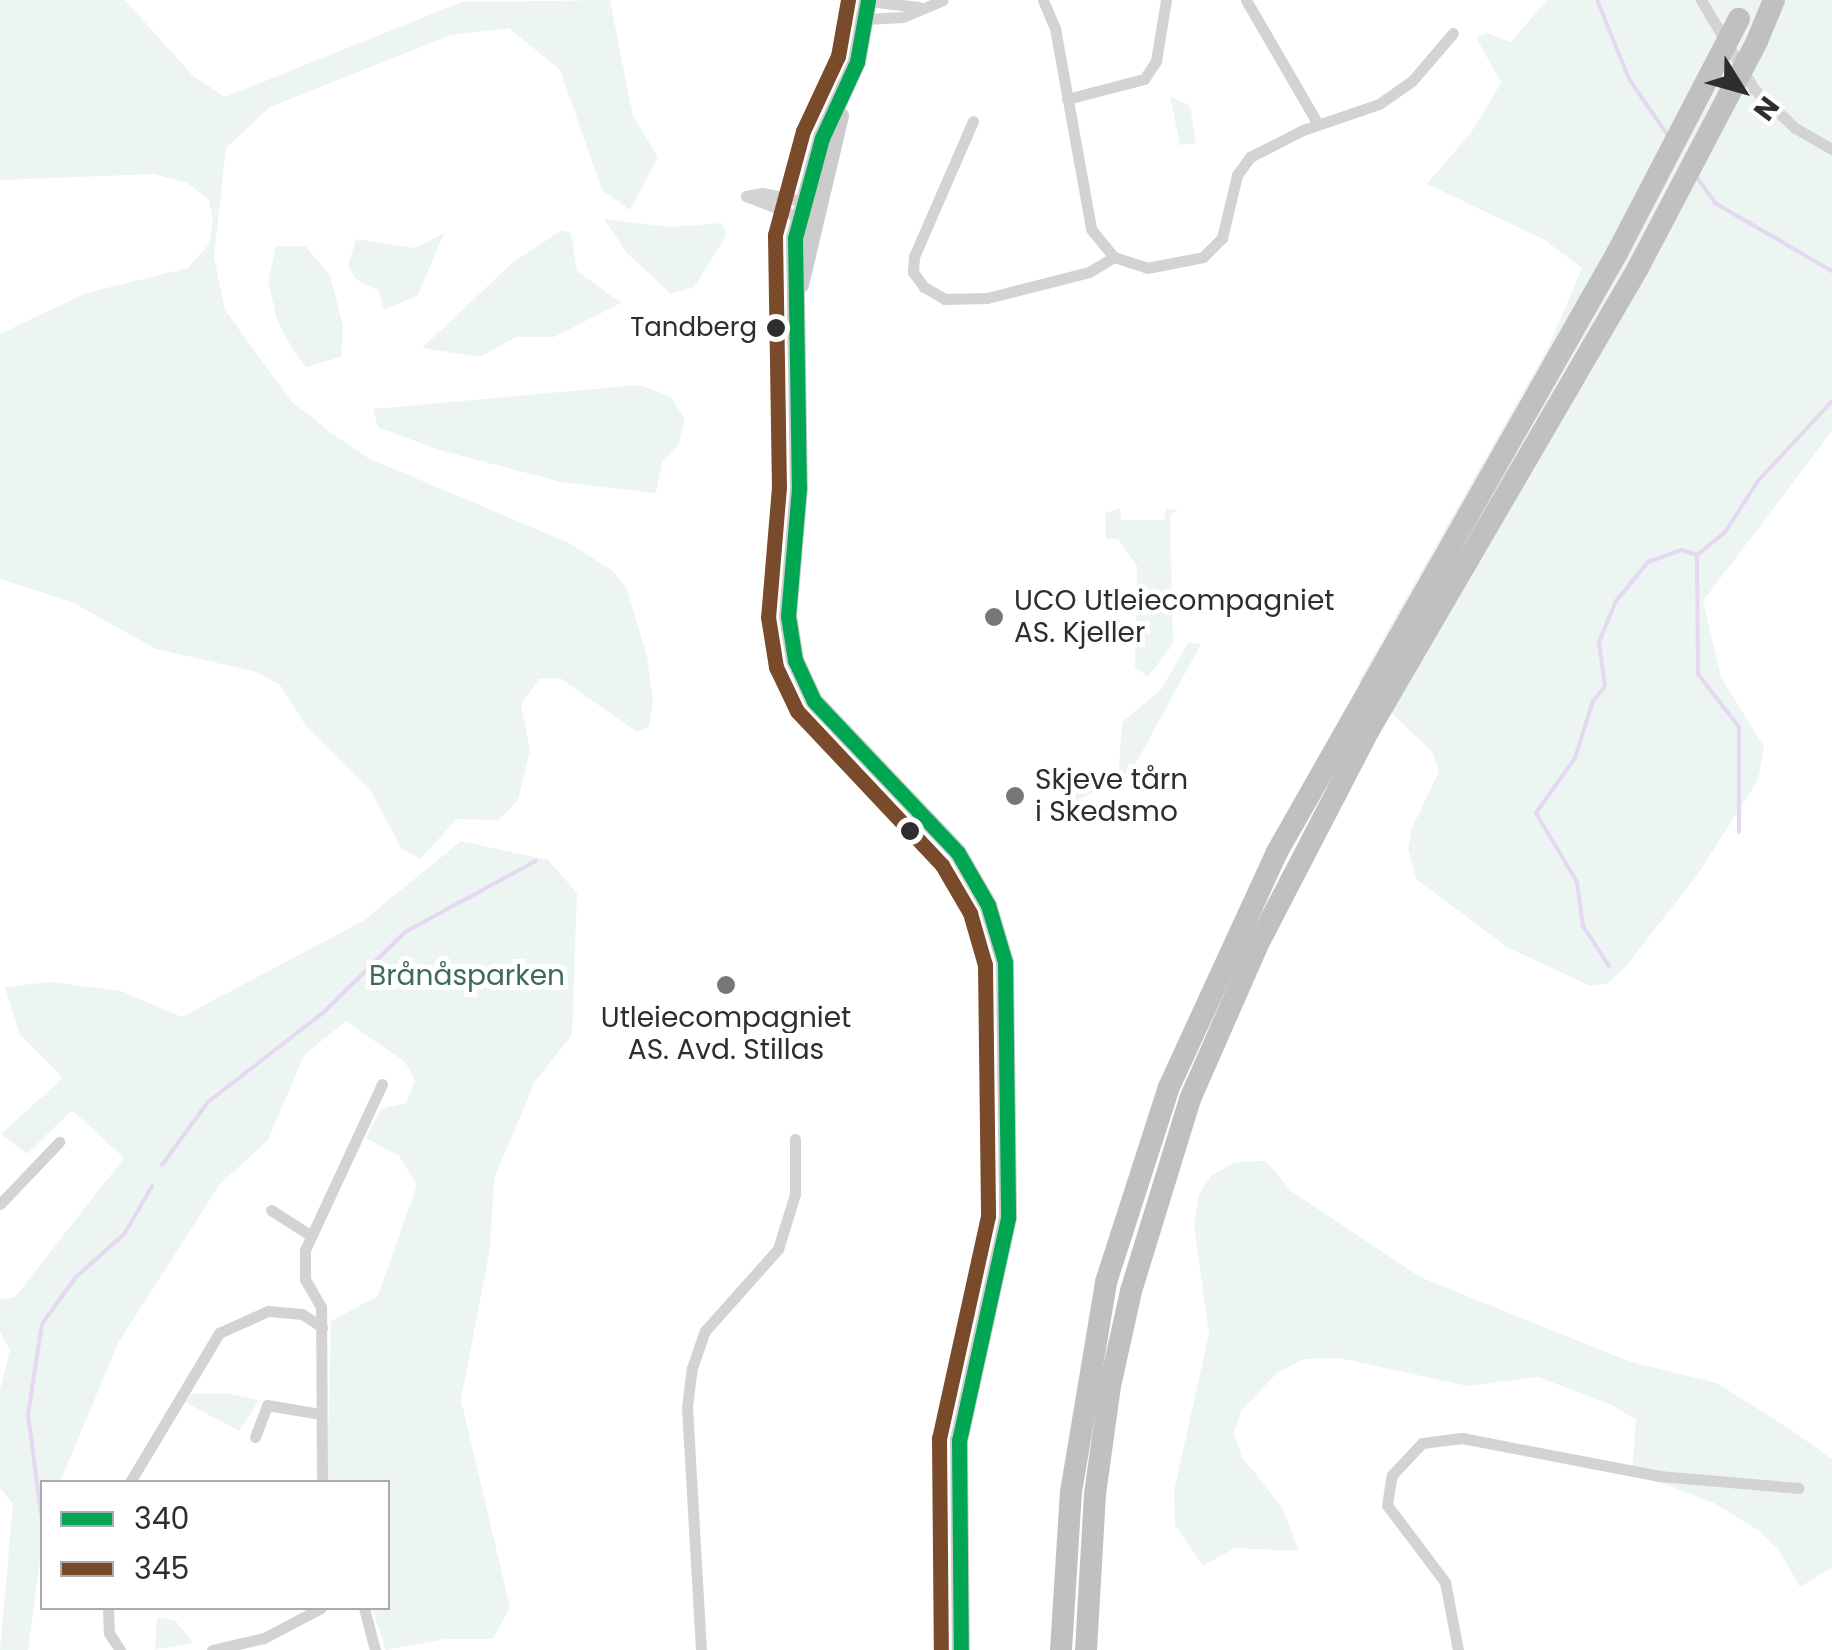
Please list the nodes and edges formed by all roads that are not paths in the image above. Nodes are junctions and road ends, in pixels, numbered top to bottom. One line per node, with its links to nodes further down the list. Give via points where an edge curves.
1 (943, 0): 8 (street)
2 (1043, 0): 11 (street, via 1055,28)
3 (1166, 0): 11 (street, via 1156,61 1144,79)
4 (1246, 0): 13 (street)
5 (1702, 0): 14 (street, via 1754,89 1795,128)
6 (1774, 0): 37 (highway, bridge, via 1638,268 1369,730 1258,944 1190,1099 1131,1291 1110,1386)
7 (867, 7): 8 (street); 8 (street, via 903,17); 35 (main road, via 842,106 822,138 805,210 794,311 798,503 788,616 795,660 829,722 917,806 967,866 994,920 1008,981 1008,1218 959,1440)
8 (919, 7)
9 (1743, 10): 36 (highway, bridge, via 1617,253 1276,852 1176,1071 1106,1282 1071,1492)
10 (1453, 34): 13 (street, via 1396,93)
11 (1067, 99): 15 (street, via 1085,214)
12 (973, 121): 15 (street, via 914,257 913,272 924,287 945,299 987,298 1089,272)
13 (1318, 124): 15 (street, via 1243,164 1222,238 1203,257 1147,268)
14 (1832, 149)
15 (1114, 256)
16 (382, 1084): 21 (street)
17 (795, 1139): 34 (street, via 795,1194 778,1248 705,1331 692,1368 686,1407)
18 (58, 1142): 19 (street)
19 (0, 1204)
20 (271, 1210): 21 (street)
21 (310, 1235): 22 (street, via 304,1265)
22 (322, 1327): 23 (street); 25 (street, via 302,1314 268,1311 220,1332)
23 (321, 1414): 24 (street, via 267,1405); 26 (street)
24 (254, 1437)
25 (131, 1480)
26 (322, 1480)
27 (1798, 1488): 38 (street, via 1659,1476 1462,1438 1422,1443 1392,1475 1388,1505 1445,1582)
28 (108, 1610): 31 (street, via 109,1633)
29 (317, 1610): 32 (street, via 264,1638)
30 (365, 1610): 33 (street)
31 (120, 1650)
32 (212, 1650)
33 (375, 1650)
34 (701, 1650)
35 (961, 1650)
36 (1062, 1650)
37 (1086, 1650)
38 (1458, 1650)

